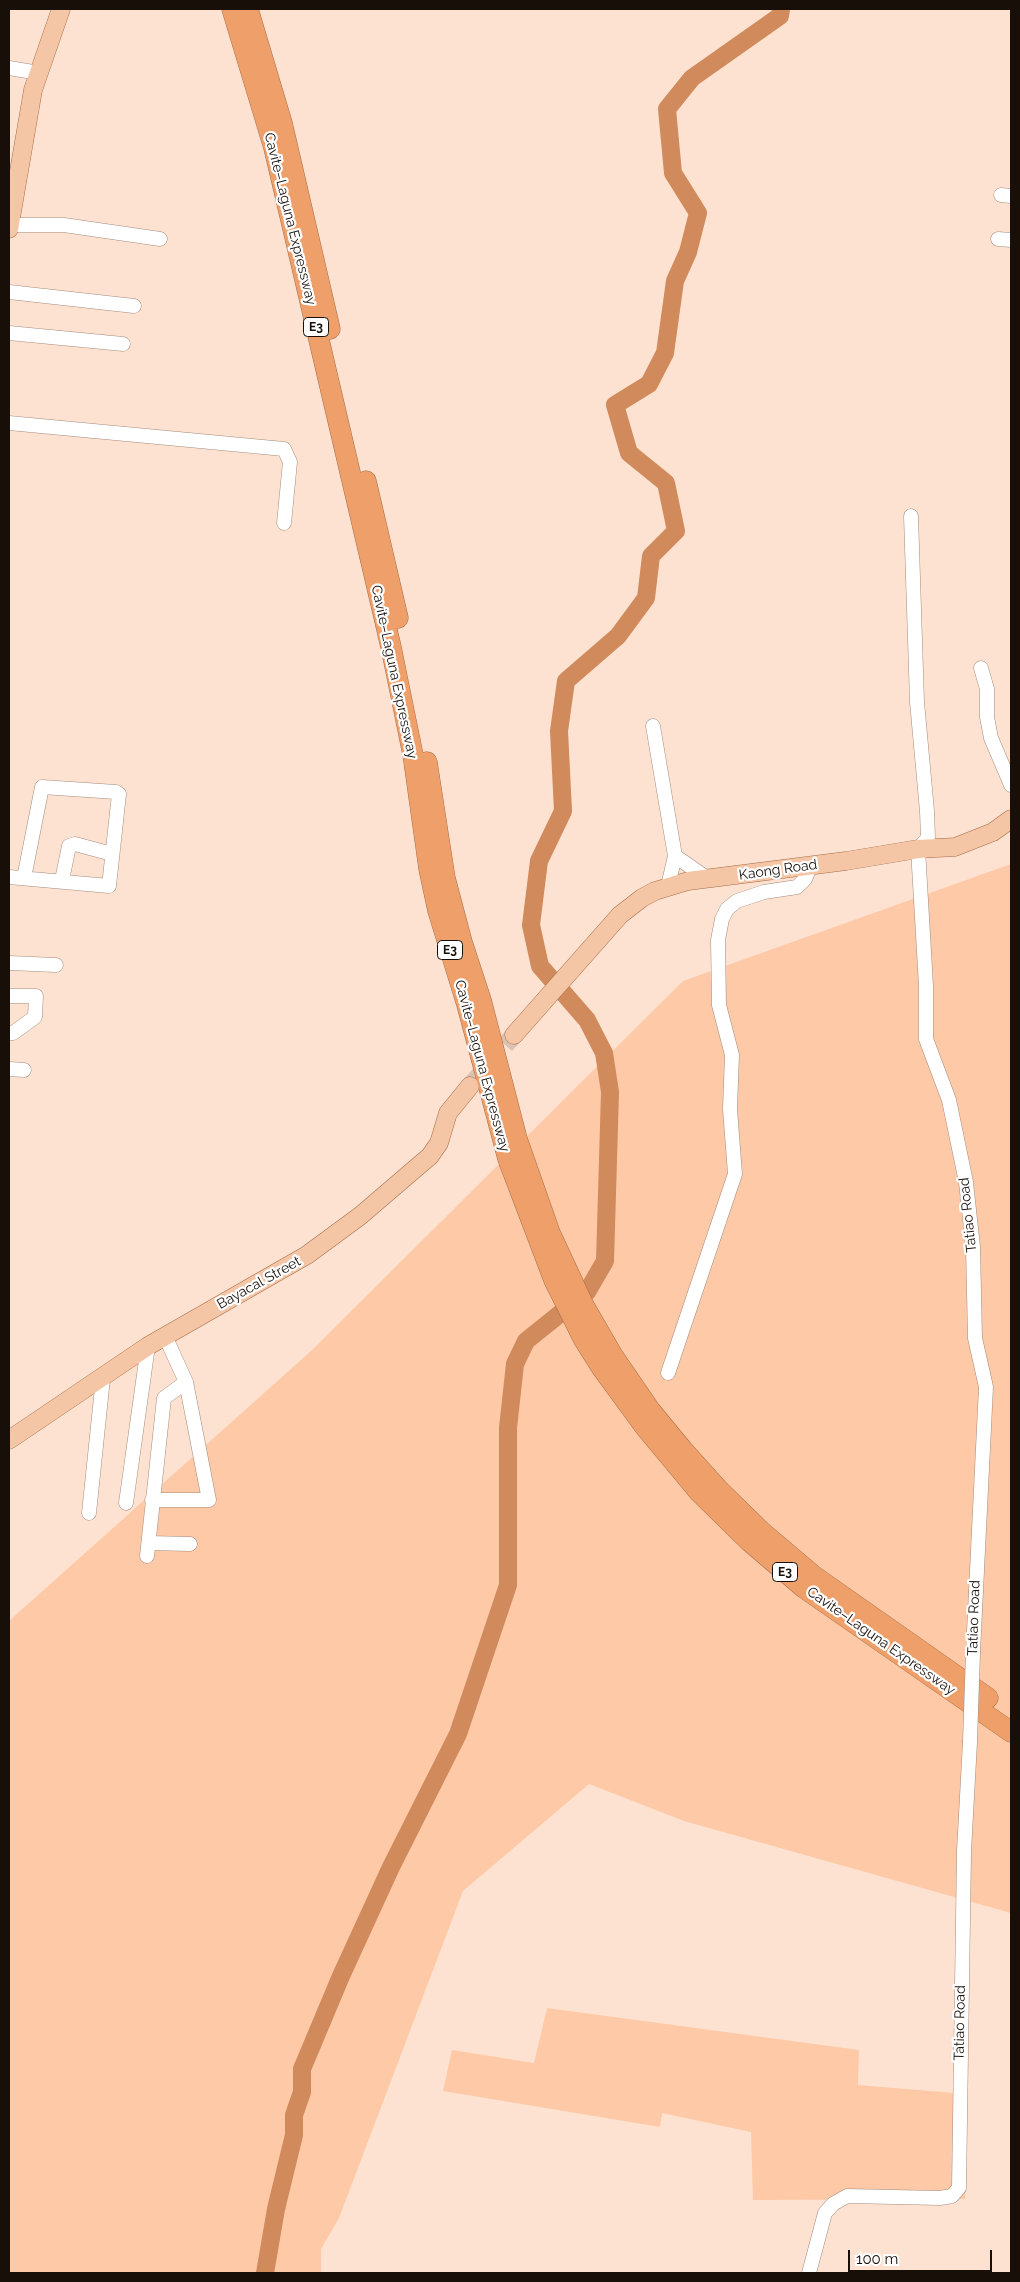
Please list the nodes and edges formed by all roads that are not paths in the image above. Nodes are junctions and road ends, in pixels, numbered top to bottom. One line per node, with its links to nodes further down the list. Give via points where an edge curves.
1 (62, 9): 5 (main road)
2 (232, 9): 37 (highway, Cavite–Laguna Expressway / E3, via 274,148 391,647 413,755 438,911 467,1005 505,1150)
3 (248, 9): 37 (highway, Cavite–Laguna Expressway / E3, via 284,132 382,549 424,742 445,878)
4 (9, 68): 5 (street)
5 (39, 72): 6 (main road)
6 (12, 194): 7 (main road)
7 (9, 227): 8 (street, via 64,225)
8 (160, 239)
9 (9, 292): 10 (street)
10 (134, 306)
11 (9, 333): 12 (street)
12 (123, 344)
13 (9, 423): 15 (street, via 284,449 290,462)
14 (911, 516): 20 (street, via 917,702 928,838)
15 (284, 523)
16 (981, 668): 18 (street, via 987,689 991,738)
17 (653, 726): 22 (street)
18 (1011, 785)
19 (1011, 819): 20 (main road, Kaong Road, via 993,832 955,847)
20 (918, 849): 23 (main road, Kaong Road); 51 (street, Tatiao Road, bridge, via 926,1039 949,1100 966,1182 973,1247 975,1338 986,1387 964,1880 959,2188 952,2196 940,2198 847,2196 825,2213)
21 (112, 854): 25 (street, via 119,794 42,787); 27 (street, via 75,844 69,846); 27 (street, via 109,886)
22 (675, 856): 26 (street); 28 (street)
23 (812, 865): 26 (main road, Kaong Road); 41 (street, via 797,887 764,892 737,901 727,909 722,919 718,940 719,1005 732,1055 730,1110 735,1174)
24 (9, 876): 25 (street)
25 (24, 878): 27 (street)
26 (708, 879): 28 (main road, Kaong Road)
27 (62, 880)
28 (668, 886): 33 (main road, Kaong Road, via 630,906 593,943)
29 (9, 963): 30 (street)
30 (56, 965)
31 (9, 996): 32 (street, via 36,996 34,1017)
32 (9, 1033)
33 (514, 1035)
34 (9, 1069): 35 (street)
35 (24, 1070)
36 (470, 1086): 38 (main road, Bayacal Street, via 448,1113 430,1156 360,1216 307,1255)
37 (545, 1239): 40 (highway, Cavite–Laguna Expressway / E3, via 583,1304)
38 (165, 1336): 39 (main road, Bayacal Street); 43 (street)
39 (148, 1346): 42 (main road, Bayacal Street); 46 (street)
40 (607, 1361): 49 (highway, Cavite–Laguna Expressway / E3, via 719,1490 762,1532 814,1576); 50 (highway, Cavite–Laguna Expressway / E3, via 645,1427 699,1492 750,1542 804,1588)
41 (668, 1373)
42 (103, 1378): 44 (main road, Bayacal Street); 47 (street)
43 (186, 1382): 45 (street, via 164,1398); 45 (street, via 209,1500)
44 (9, 1440)
45 (152, 1500): 48 (street, via 148,1549)
46 (126, 1503)
47 (89, 1513)
48 (190, 1544)
49 (1011, 1715)
50 (1011, 1732)
51 (809, 2273)

